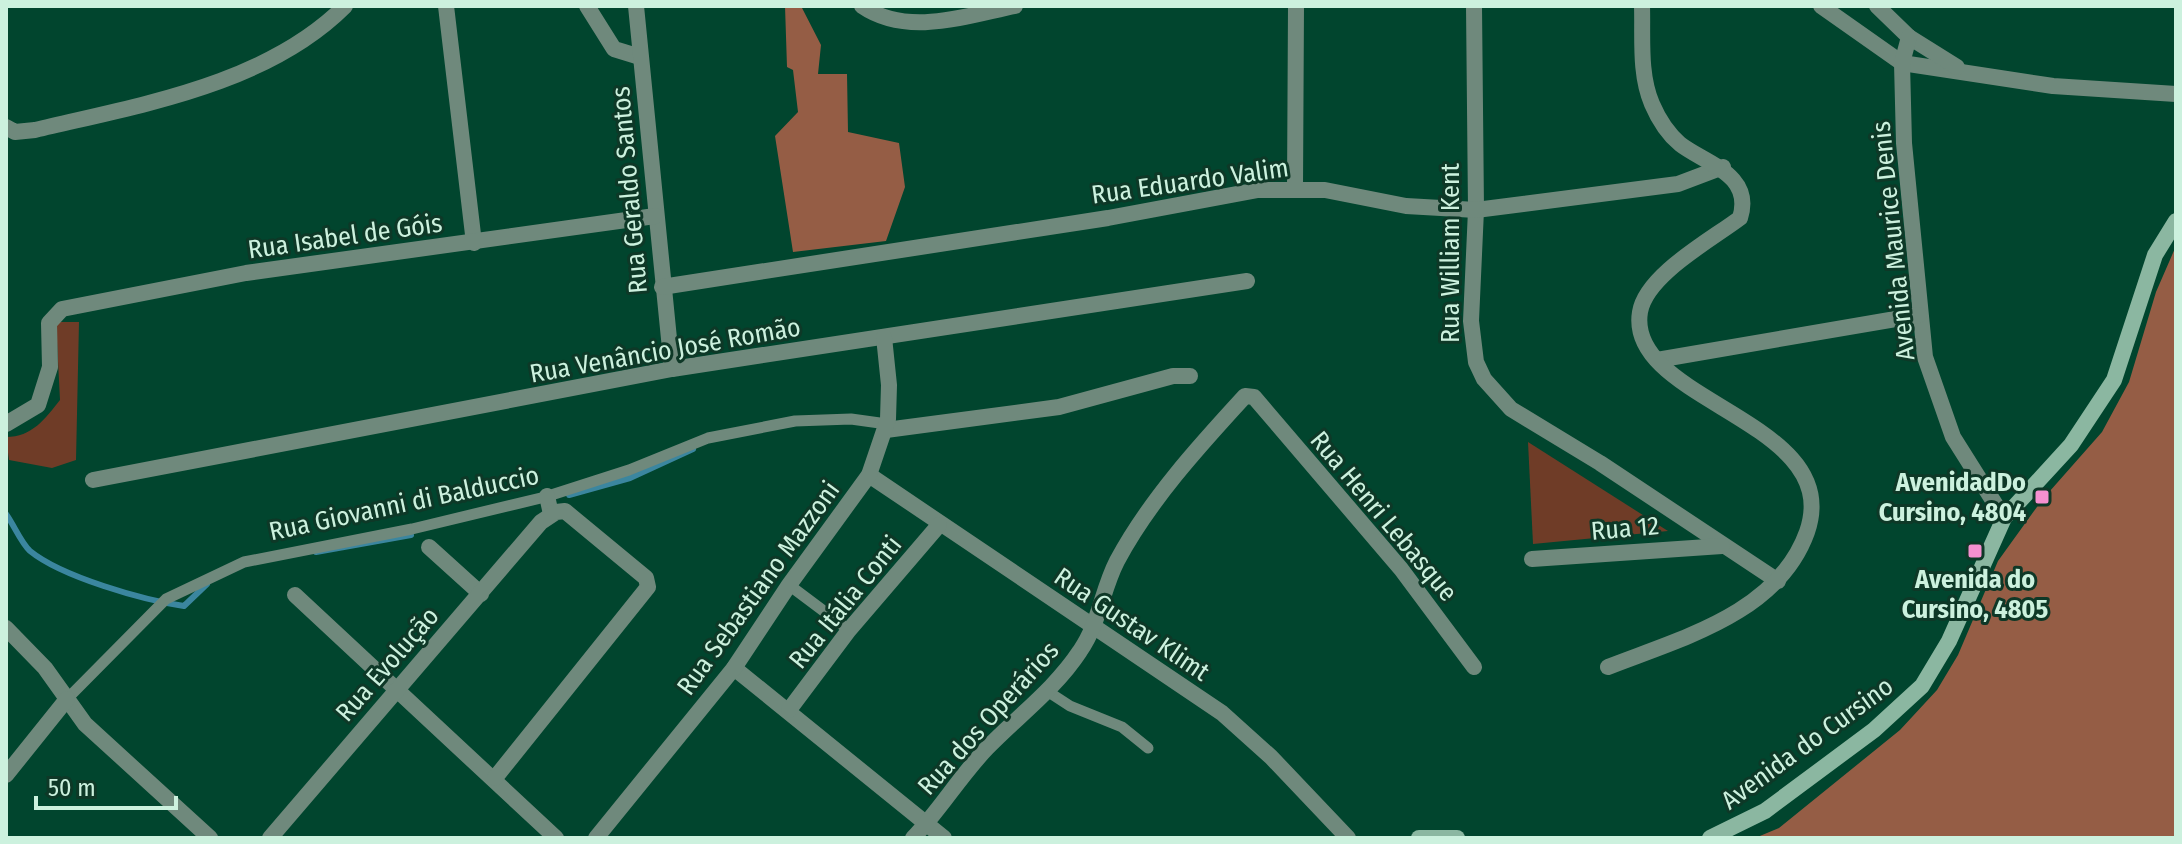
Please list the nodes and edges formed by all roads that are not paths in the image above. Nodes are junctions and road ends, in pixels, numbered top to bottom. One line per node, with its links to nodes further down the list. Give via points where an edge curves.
1 (345, 6): 17 (street, via 294,44 199,89)
2 (446, 6): 23 (street)
3 (587, 6): 13 (street, via 614,49)
4 (636, 6): 13 (street, Rua Geraldo Santos)
5 (862, 6): 6 (street, via 886,18 917,22)
6 (1015, 6)
7 (1296, 6): 19 (street)
8 (1474, 6): 20 (street, Rua William Kent)
9 (1642, 6): 18 (street, via 1652,105 1679,143)
10 (1821, 6): 14 (street)
11 (1877, 6): 12 (street)
12 (1909, 37): 14 (street, Avenida Maurice Denis); 15 (street)
13 (640, 57): 21 (street, Rua Geraldo Santos)
14 (1902, 63): 15 (street); 26 (street, Avenida Maurice Denis)
15 (1961, 70): 16 (street, via 2053,86)
16 (2176, 94)
17 (11, 130)
18 (1723, 167): 20 (street, Rua Eduardo Valim, via 1678,184); 28 (street, via 1741,201 1740,218 1661,277 1643,299 1640,327)
19 (1295, 188): 20 (street, Rua Eduardo Valim, via 1406,206); 25 (street, Rua Eduardo Valim)
20 (1476, 210): 40 (street, Rua William Kent, via 1471,337 1476,362 1492,391 1511,409)
21 (655, 216): 23 (street, Rua Isabel de Góis); 25 (street, Rua Geraldo Santos)
22 (2176, 221): 38 (main road, Avenida do Cursino, via 2155,255 2114,380 2098,408)
23 (474, 243): 32 (street, Rua Isabel de Góis, via 246,273 62,309 49,323 47,386 38,405)
24 (1247, 281): 27 (street, Rua Venâncio José Romão)
25 (662, 287): 29 (street, Rua Geraldo Santos)
26 (1919, 315): 28 (street); 38 (street, Avenida Maurice Denis, via 1925,357 1953,437)
27 (884, 337): 29 (street, Rua Venâncio José Romão); 33 (street, Rua Sebastiano Mazzoni)
28 (1657, 360): 43 (street, via 1678,380 1774,442 1798,466 1810,496 1810,522 1798,557)
29 (672, 369): 35 (street, Rua Venâncio José Romão)
30 (1190, 376): 33 (street, via 1059,407)
31 (1254, 397): 48 (street, Rua dos Operários, via 1245,396 1208,437 1137,530 1117,561); 50 (street, Rua Henri Lebasque, via 1401,569)
32 (6, 424)
33 (886, 427): 34 (street, Rua Sebastiano Mazzoni); 36 (lane, Rua Giovanni di Balduccio, via 851,419 795,421 708,438)
34 (869, 475): 39 (street, Rua Gustav Klimt); 44 (street, Rua Sebastiano Mazzoni)
35 (93, 480)
36 (547, 496): 37 (street); 55 (lane, Rua Giovanni di Balduccio, via 244,562 166,599)
37 (546, 518): 45 (street, Rua Evolução); 59 (street, via 569,513 648,583 643,596)
38 (2004, 518): 70 (main road, Avenida do Cursino, via 1949,641 1922,686 1874,730 1765,811)
39 (939, 525): 48 (street, Rua Gustav Klimt); 49 (street, Rua Itália Conti)
40 (1722, 546): 42 (street, Rua 12); 43 (street, Rua William Kent)
41 (429, 547): 45 (street)
42 (1532, 559)
43 (1778, 581): 51 (street, via 1738,612)
44 (789, 585): 49 (lane); 52 (street, Rua Sebastiano Mazzoni)
45 (481, 594): 53 (street, Rua Evolução)
46 (295, 595): 53 (street)
47 (6, 628): 55 (street)
48 (1093, 629): 54 (street, Rua dos Operários); 67 (street, Rua Gustav Klimt, via 1222,713)
49 (849, 630): 56 (street, Rua Itália Conti)
50 (1474, 667)
51 (1608, 667)
52 (734, 668): 56 (street); 64 (street, Rua Sebastiano Mazzoni)
53 (396, 689): 59 (street); 62 (street, Rua Evolução)
54 (1047, 691): 57 (lane, via 1122,727); 60 (street, Rua dos Operários, via 987,748)
55 (67, 699): 58 (street, Rua Giovanni di Balduccio); 61 (street, via 96,734)
56 (789, 710): 60 (street)
57 (1148, 748)
58 (6, 775)
59 (495, 778): 63 (street)
60 (926, 825): 65 (street, Rua dos Operários); 66 (street)
61 (210, 838)
62 (270, 838)
63 (556, 838)
64 (596, 838)
65 (913, 838)
66 (944, 838)
67 (1348, 838)
68 (1419, 838): 69 (main road)
69 (1457, 838)
70 (1710, 838)

